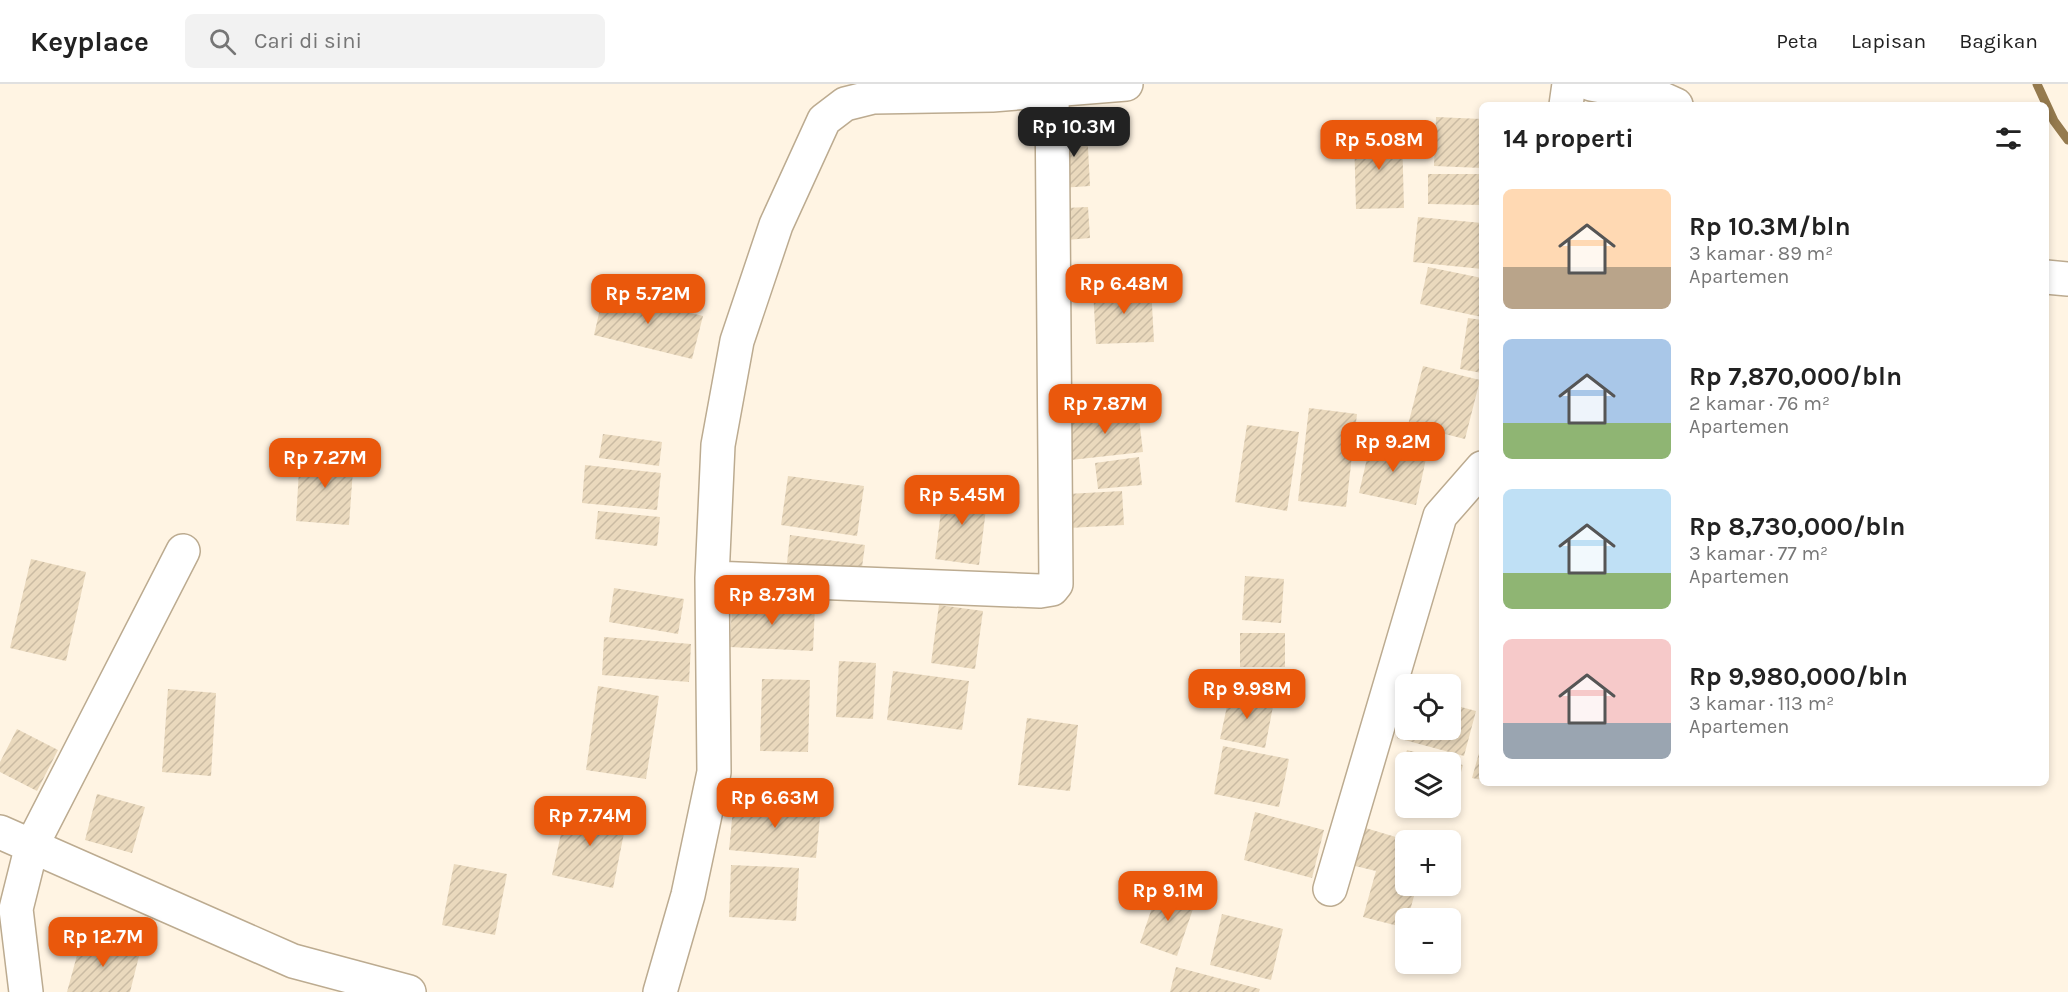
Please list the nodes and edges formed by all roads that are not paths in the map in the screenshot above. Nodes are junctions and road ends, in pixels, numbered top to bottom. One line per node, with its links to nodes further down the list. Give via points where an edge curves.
1 (1126, 84): 4 (street)
2 (1569, 84): 5 (street)
3 (1591, 84): 6 (street)
4 (1052, 90): 11 (street, via 873,97 845,104 824,120 776,225 737,341 718,445); 11 (street, via 1056,584 1040,591)
5 (1566, 102)
6 (1669, 102)
7 (2049, 277): 8 (street)
8 (2068, 279)
9 (1479, 471): 14 (street, via 1440,516)
10 (183, 551): 13 (street)
11 (712, 578): 17 (street, via 714,772 688,896)
12 (0, 832): 13 (street)
13 (32, 845): 15 (street, via 16,909); 16 (street, via 293,961)
14 (1330, 889)
15 (26, 992)
16 (409, 992)
17 (660, 992)

